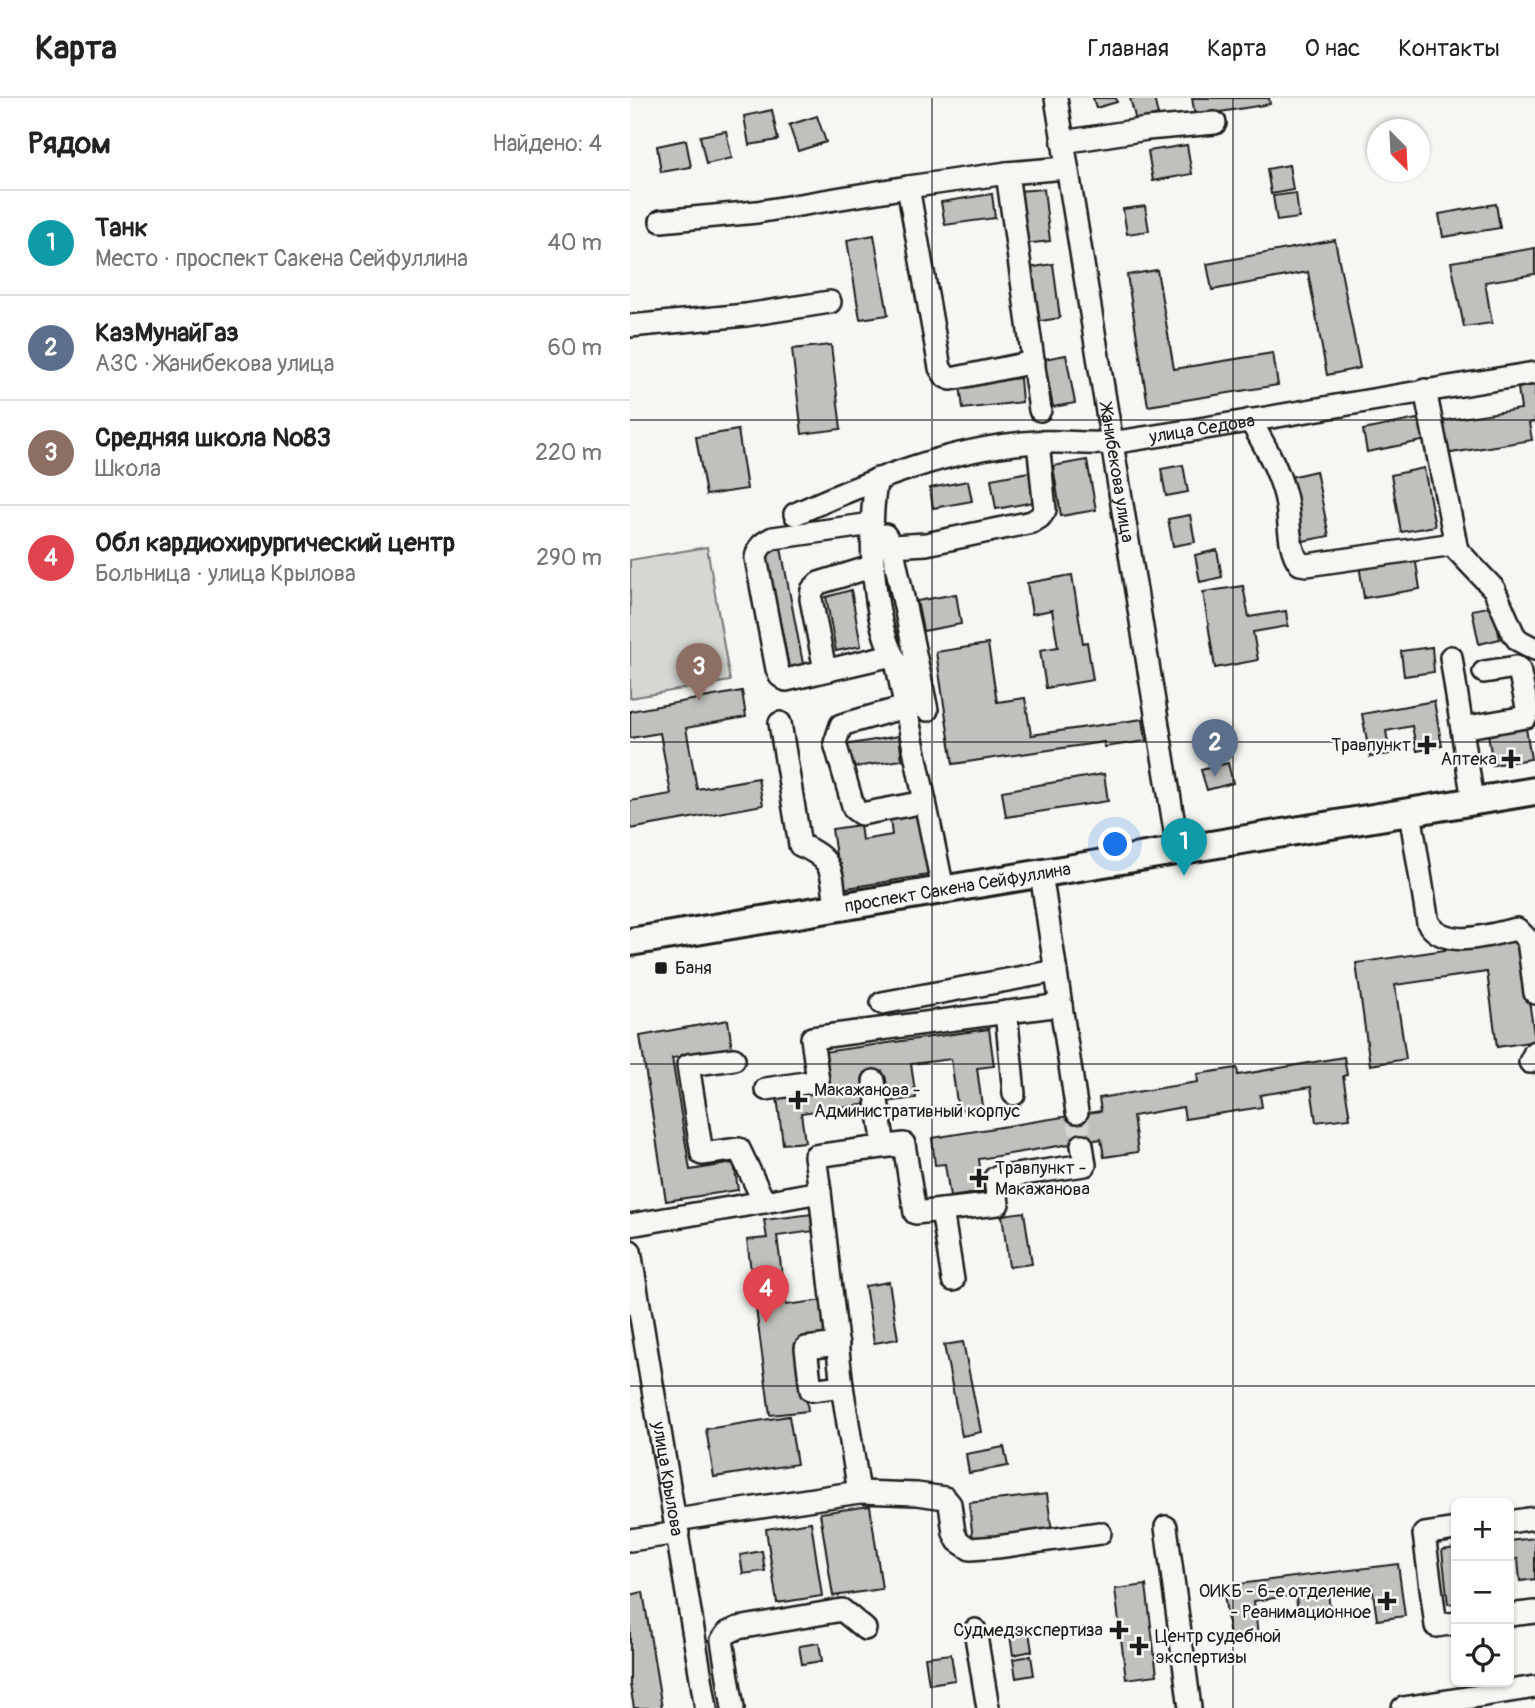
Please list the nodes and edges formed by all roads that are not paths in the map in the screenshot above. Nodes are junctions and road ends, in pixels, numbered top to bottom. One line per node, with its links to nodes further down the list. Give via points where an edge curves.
1 (1056, 98): 3 (street, Жанибекова улица)
2 (1214, 123): 3 (street)
3 (1063, 142): 4 (street, Жанибекова улица)
4 (1066, 168): 5 (street); 16 (street, Жанибекова улица)
5 (1007, 173): 6 (street); 10 (street)
6 (908, 187): 7 (street, via 757,212); 10 (street, via 940,368 946,377)
7 (661, 221)
8 (830, 302): 9 (street)
9 (630, 326)
10 (1034, 362): 13 (street)
11 (1535, 373): 12 (street, улица Седова)
12 (1425, 390): 14 (street, улица Седова); 20 (street)
13 (1040, 410)
14 (1250, 420): 16 (street, улица Седова); 20 (street, via 1278,472 1286,496 1292,550 1300,564)
15 (1038, 442): 16 (street, улица Седова); 17 (street, улица Седова, via 966,453); 21 (street, via 1045,510 1040,517 926,544)
16 (1112, 443): 36 (street, Жанибекова улица)
17 (877, 479): 18 (street, улица Седова); 19 (street)
18 (795, 514)
19 (872, 518): 21 (street); 22 (street); 26 (street, via 773,538 757,549 780,676 786,680)
20 (1454, 544): 23 (street, via 1494,589 1513,633)
21 (892, 546): 29 (street)
22 (874, 566): 24 (street); 26 (street, via 819,583 812,590)
23 (1535, 649)
24 (891, 655): 26 (street); 28 (street)
25 (1451, 657): 31 (street)
26 (825, 670)
27 (1484, 672): 31 (street, via 1519,669 1527,717)
28 (905, 707): 34 (street); 34 (street, via 841,725 835,743 854,809 861,814)
29 (927, 710)
30 (780, 723): 39 (street, via 800,845 830,864)
31 (1462, 728): 33 (street)
32 (1535, 791): 33 (main road, проспект Сакена Сейфуллина)
33 (1474, 801): 35 (main road, проспект Сакена Сейфуллина)
34 (925, 802): 38 (street)
35 (1410, 812): 36 (main road, проспект Сакена Сейфуллина); 42 (street, via 1433,931 1451,939 1517,929 1528,940)
36 (1178, 849): 37 (main road, проспект Сакена Сейфуллина)
37 (1041, 873): 38 (main road, проспект Сакена Сейфуллина); 41 (street)
38 (943, 889): 39 (main road, проспект Сакена Сейфуллина)
39 (836, 907): 40 (main road, проспект Сакена Сейфуллина)
40 (630, 942)
41 (1056, 971): 43 (street); 44 (street)
42 (1535, 993)
43 (882, 1003)
44 (1061, 1004): 45 (street); 50 (street)
45 (1006, 1012): 48 (street, via 812,1038 818,1081); 49 (street)
46 (734, 1059): 54 (street, via 688,1065 702,1154 739,1149)
47 (874, 1081): 52 (street)
48 (766, 1089)
49 (1014, 1094)
50 (1077, 1112)
51 (1082, 1145): 55 (street, via 1085,1165 996,1178 998,1204)
52 (884, 1146): 53 (street, via 815,1156); 55 (street, via 904,1144 915,1213)
53 (820, 1192): 54 (street); 59 (street, via 819,1257)
54 (764, 1202): 56 (street)
55 (942, 1210): 58 (street)
56 (630, 1225)
57 (630, 1251): 64 (street, улица Крылова)
58 (953, 1280)
59 (845, 1355): 60 (street); 60 (street, via 806,1348 811,1390)
60 (842, 1386): 61 (street)
61 (859, 1492): 64 (street); 67 (street, via 945,1498 954,1533 970,1549)
62 (1535, 1518): 63 (street)
63 (1514, 1521)
64 (677, 1527): 68 (street); 75 (street, улица Крылова)
65 (1166, 1527): 78 (street)
66 (1451, 1530): 71 (street, via 1424,1534 1436,1626)
67 (1100, 1533)
68 (630, 1540)
69 (1535, 1612): 70 (street)
70 (1514, 1614)
71 (1451, 1624)
72 (865, 1629): 76 (street, via 842,1610 727,1633 722,1640)
73 (975, 1630): 77 (street)
74 (1535, 1687): 79 (street)
75 (706, 1708)
76 (733, 1708)
77 (988, 1708)
78 (1190, 1708)
79 (1403, 1708)

